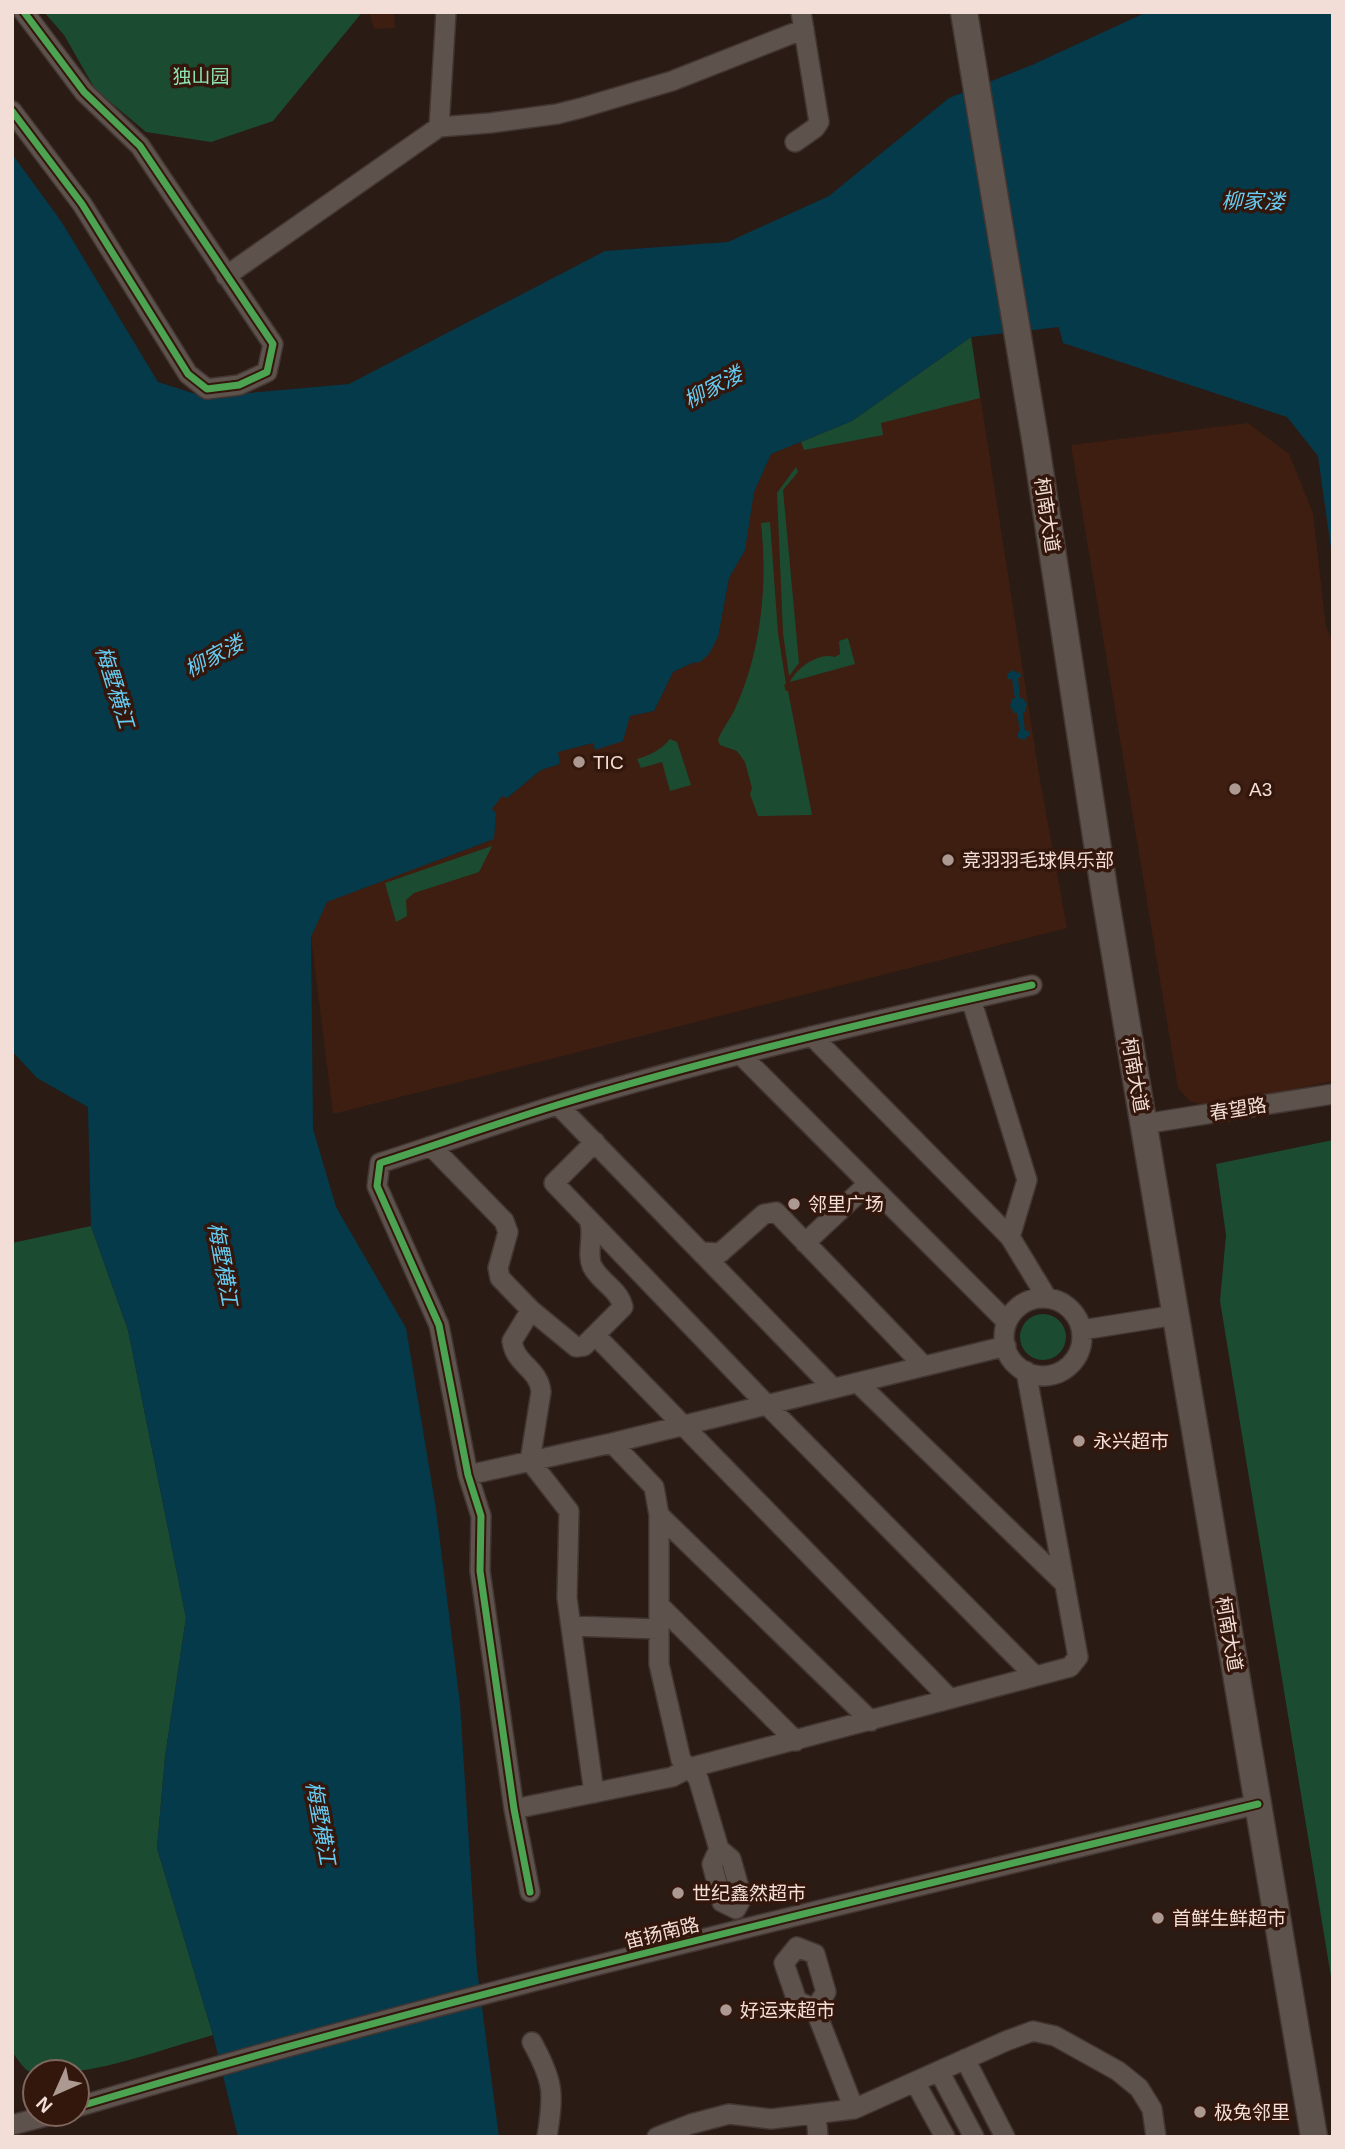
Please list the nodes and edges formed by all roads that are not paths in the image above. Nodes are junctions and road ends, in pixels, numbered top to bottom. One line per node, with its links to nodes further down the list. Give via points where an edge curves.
1 (24, 12): 4 (street); 9 (street, via 84,92 140,146)
2 (446, 12): 7 (street)
3 (964, 12): 16 (main road, 柯南大道)
4 (12, 17)
5 (803, 21): 7 (street, via 672,80 581,108); 8 (street, via 819,122)
6 (12, 110): 9 (street, via 82,204 188,374 207,388 239,385 267,372 273,344)
7 (439, 127): 9 (street)
8 (795, 142)
9 (226, 276)
10 (1032, 985): 11 (street)
11 (971, 999): 12 (street); 21 (street, via 1027,1180)
12 (812, 1036): 13 (street); 21 (street)
13 (741, 1055): 15 (street); 19 (street)
14 (1333, 1094): 16 (street, 春望路)
15 (558, 1105): 17 (street); 18 (street)
16 (1144, 1124): 26 (main road, 柯南大道)
17 (595, 1142): 20 (street, via 554,1183); 23 (street)
18 (431, 1146): 25 (street, via 504,1221 508,1231 498,1268 500,1278); 39 (street, via 380,1163 377,1186 439,1325)
19 (868, 1184): 22 (street); 27 (street)
20 (589, 1220): 29 (street, via 593,1268 621,1298 623,1307); 35 (street)
21 (1010, 1237): 24 (street)
22 (805, 1243): 23 (street, via 776,1212 764,1213 720,1253); 31 (street)
23 (701, 1252): 34 (street)
24 (1047, 1298): 27 (street, via 1023,1303); 28 (street, via 1070,1308)
25 (531, 1310): 29 (street, via 576,1348); 38 (street, via 512,1341 514,1352 540,1381)
26 (1176, 1315): 28 (street); 51 (main road, 柯南大道)
27 (1007, 1322): 30 (street)
28 (1082, 1330): 32 (street, via 1079,1354 1062,1371 1050,1375)
29 (596, 1336): 36 (street)
30 (1006, 1346): 31 (street); 32 (street, via 1010,1357)
31 (924, 1366): 33 (street)
32 (1026, 1371): 41 (street)
33 (858, 1382): 34 (street); 41 (street)
34 (833, 1388): 35 (street)
35 (767, 1405): 36 (street); 45 (street)
36 (681, 1426): 37 (street); 46 (street)
37 (612, 1443): 38 (street); 40 (street, via 654,1487)
38 (530, 1461): 39 (street); 43 (street, via 569,1511 566,1598)
39 (468, 1475): 52 (street, via 481,1516 480,1571)
40 (659, 1515): 42 (street); 47 (street)
41 (1065, 1584): 45 (street, via 1078,1657 1069,1667)
42 (659, 1605): 44 (street); 48 (street)
43 (571, 1626): 44 (street); 50 (street)
44 (659, 1629): 49 (street, via 659,1664 681,1760)
45 (1035, 1676): 46 (street)
46 (950, 1699): 47 (street)
47 (871, 1721): 48 (street)
48 (796, 1741): 49 (street)
49 (690, 1768): 50 (street, via 672,1777); 55 (street, via 698,1778 719,1849 731,1858 742,1898 736,1909)
50 (594, 1793): 52 (street)
51 (1258, 1804): 54 (street, 笛扬南路); 72 (main road, 柯南大道)
52 (514, 1809): 53 (street)
53 (530, 1892)
54 (789, 1918): 55 (street, 笛扬南路); 56 (street)
55 (741, 1929): 62 (street, 笛扬南路, via 485,1992)
56 (797, 1947): 57 (street, via 815,1954 824,1984 826,1992); 57 (street, via 784,1963 797,2001)
57 (815, 2009): 63 (street)
58 (532, 2042): 66 (street, via 547,2068 553,2099)
59 (965, 2059): 60 (street); 70 (street); 71 (street, via 1033,2031 1055,2036 1139,2088 1152,2109)
60 (939, 2071): 61 (street); 69 (street)
61 (915, 2082): 63 (street); 68 (street)
62 (91, 2103)
63 (854, 2109): 64 (street)
64 (816, 2114): 65 (street, via 771,2119 729,2114); 67 (street)
65 (661, 2136)
66 (547, 2137)
67 (818, 2137)
68 (945, 2137)
69 (974, 2137)
70 (1005, 2137)
71 (1156, 2137)
72 (1314, 2137)

